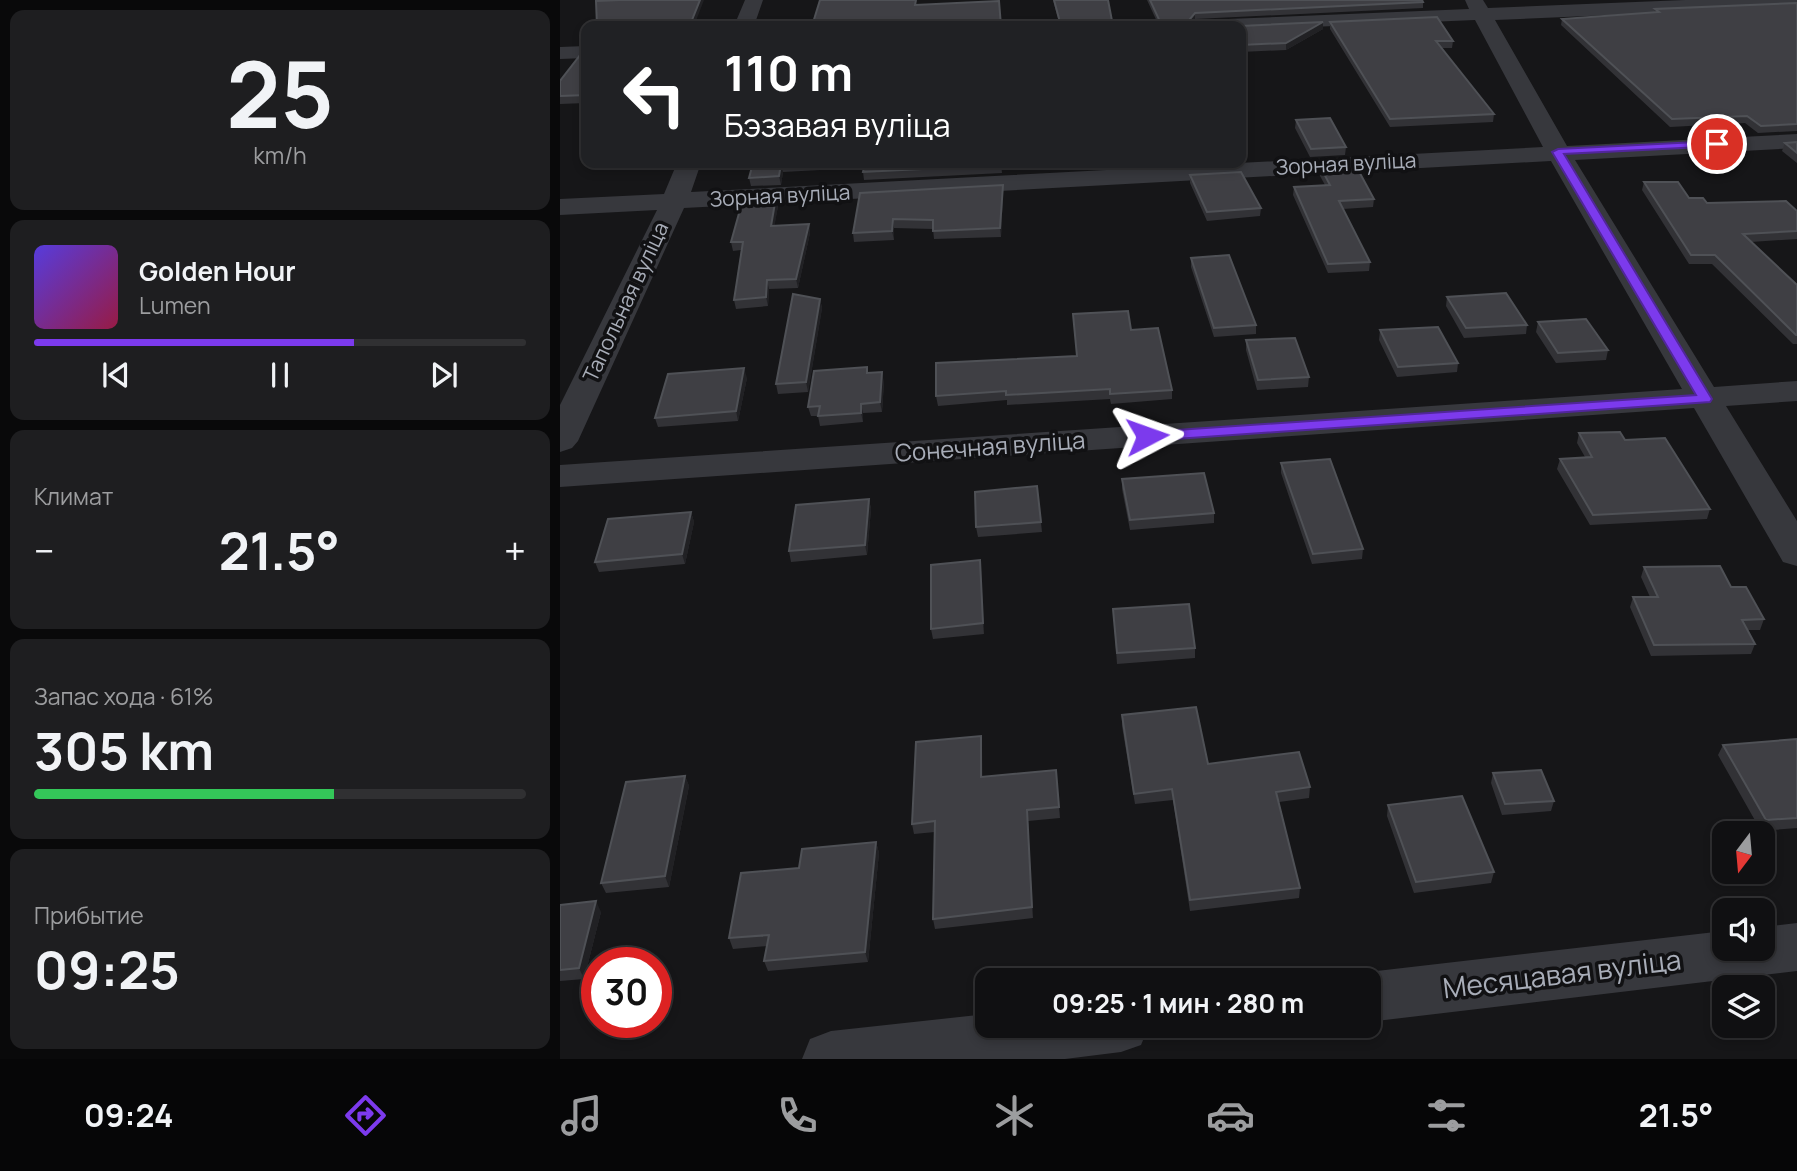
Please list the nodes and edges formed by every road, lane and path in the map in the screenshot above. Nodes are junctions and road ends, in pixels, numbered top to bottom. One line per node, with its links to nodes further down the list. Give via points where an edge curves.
1 (754, 0): 4 (street)
2 (1797, 1): 3 (street)
3 (1478, 7): 5 (street); 9 (street)
4 (746, 21)
5 (1246, 23)
6 (581, 52): 7 (street)
7 (560, 53)
8 (1797, 141): 9 (street, Зорная вуліца)
9 (1558, 152): 11 (street, Зорная вуліца); 14 (street)
10 (687, 168): 11 (street, Тапольная вуліца)
11 (674, 201): 12 (street, Зорная вуліца); 15 (street, Тапольная вуліца)
12 (560, 207)
13 (1797, 391): 14 (street, Сонечная вуліца)
14 (1705, 399): 16 (street, Сонечная вуліца); 17 (street)
15 (560, 441)
16 (560, 476)
17 (1797, 553)
18 (1797, 947): 19 (street, Месяцавая вуліца)
19 (1381, 995)
20 (1016, 1038): 21 (street)
21 (831, 1059)

